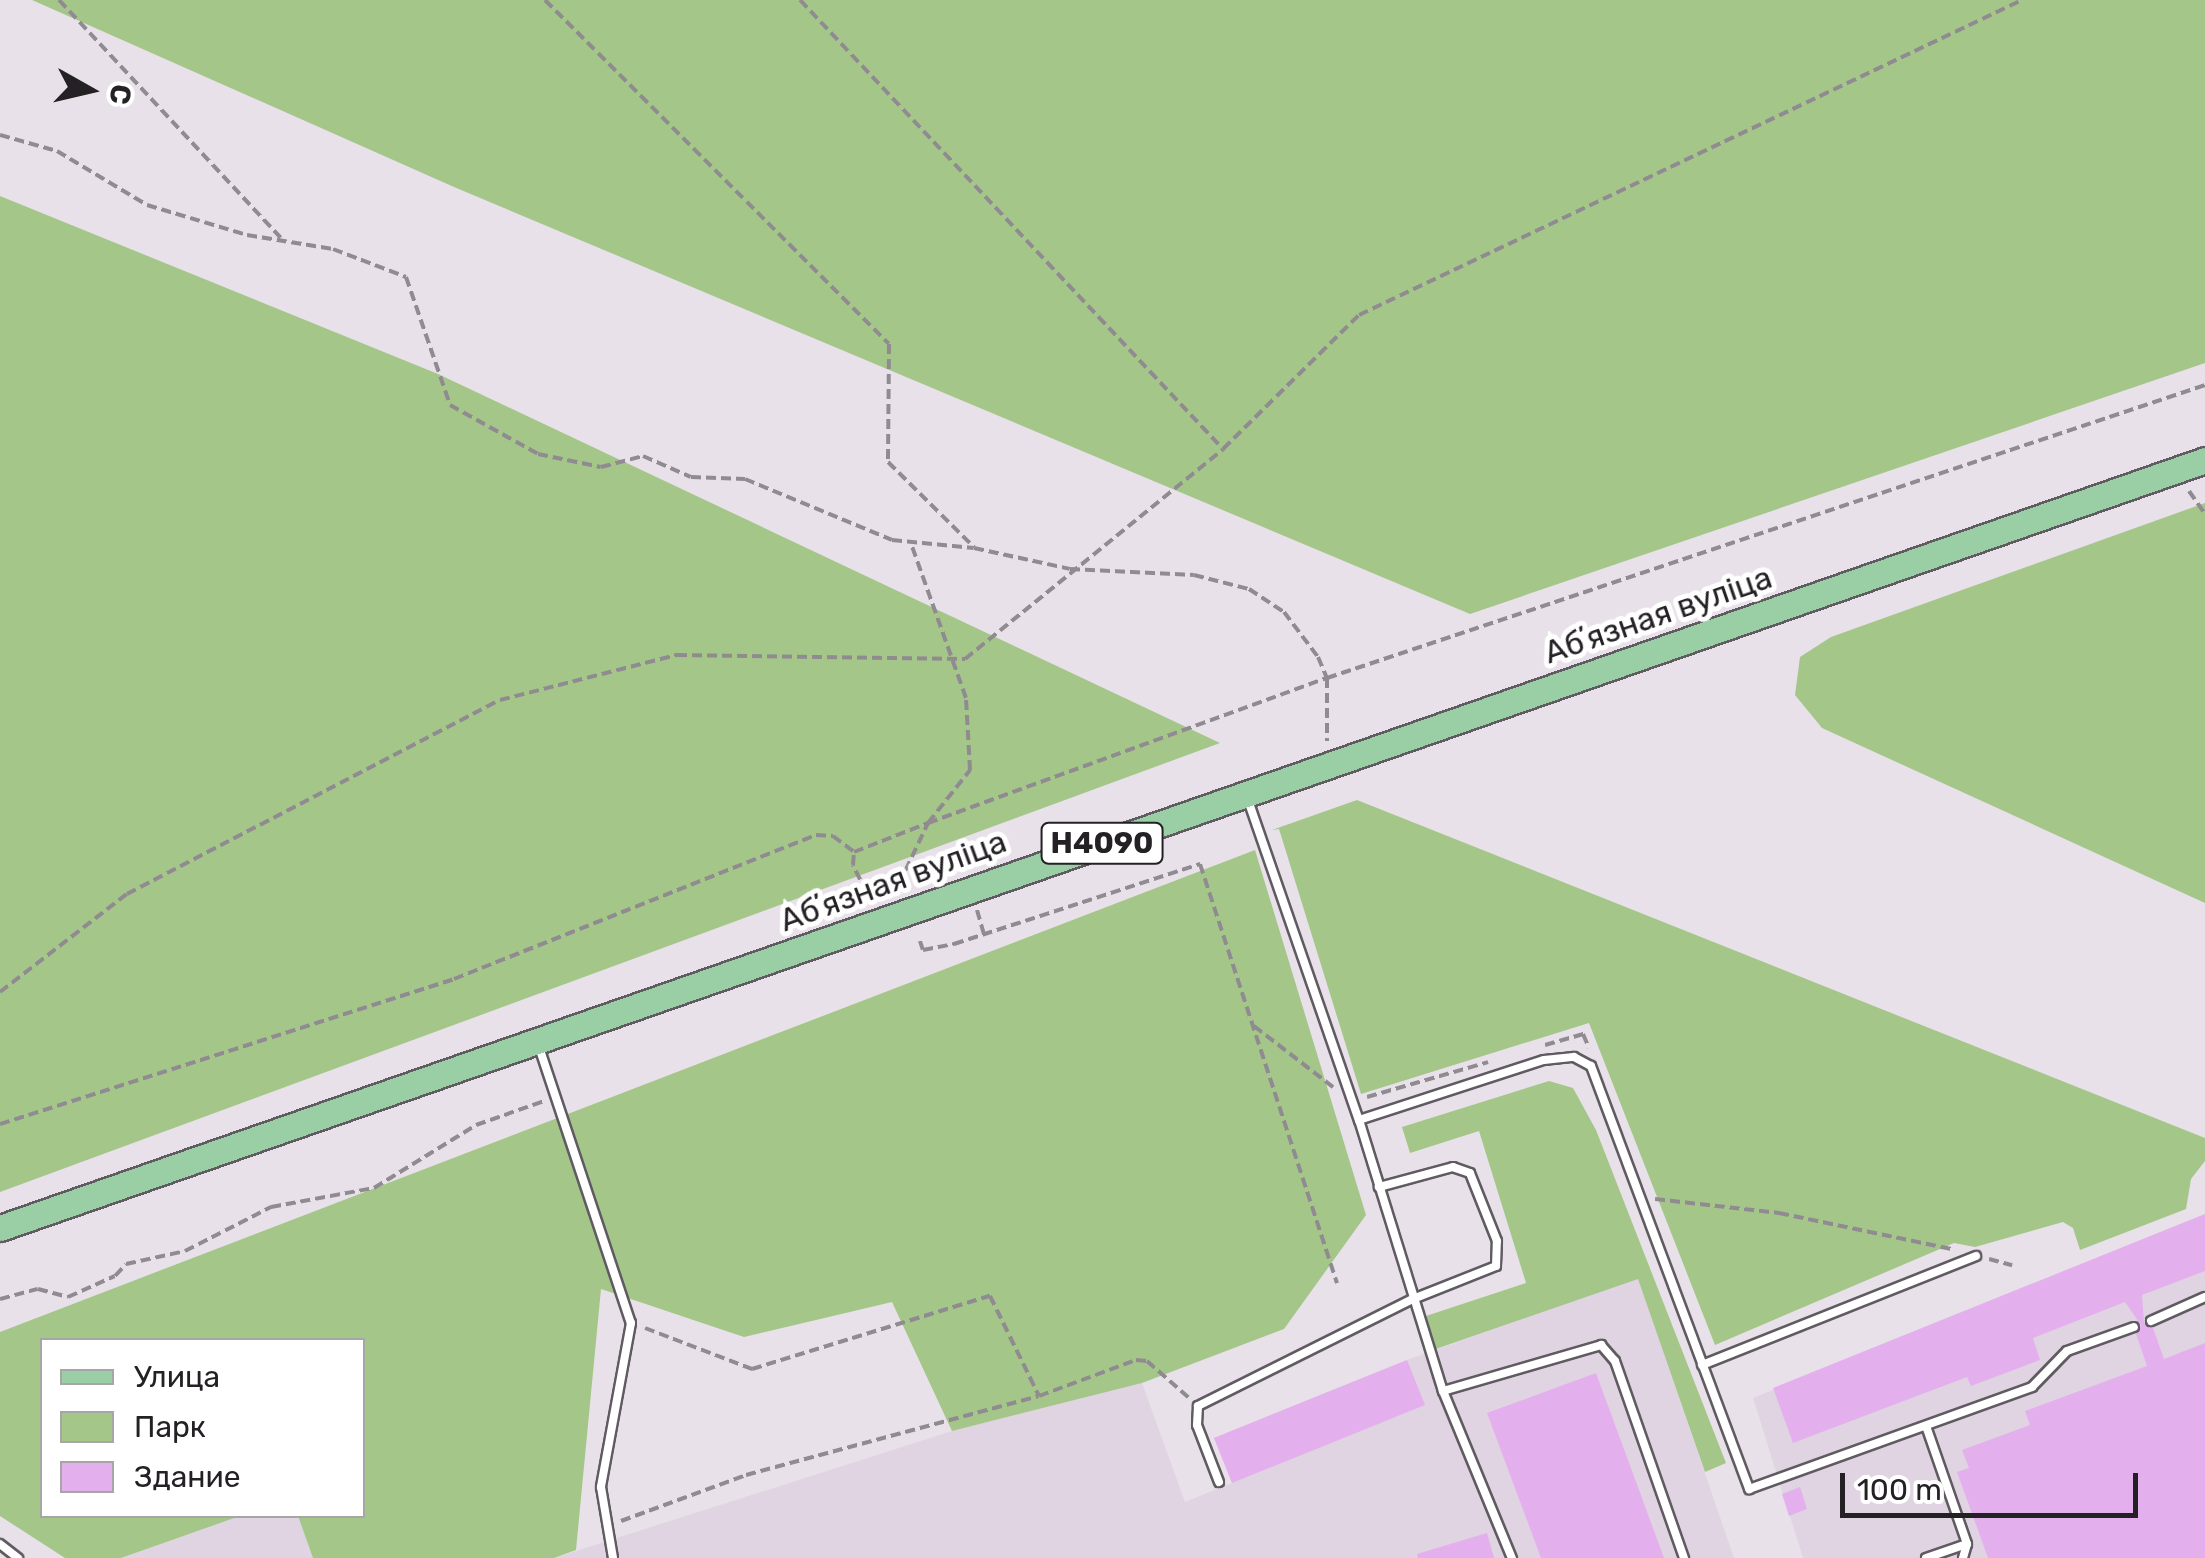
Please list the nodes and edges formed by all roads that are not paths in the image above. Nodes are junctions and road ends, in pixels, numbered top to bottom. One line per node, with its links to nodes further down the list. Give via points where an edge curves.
1 (2205, 460): 2 (main road, Абʼязная вуліца / Н4090)
2 (1247, 796): 3 (main road, Абʼязная вуліца / Н4090); 4 (lane)
3 (536, 1038): 6 (main road, Абʼязная вуліца / Н4090); 19 (lane, via 631,1323 601,1488 602,1528)
4 (1360, 1120): 5 (lane); 12 (lane, via 1544,1060 1574,1058 1591,1066)
5 (1379, 1188): 9 (lane); 9 (lane, via 1461,1168 1477,1181 1498,1241 1496,1266)
6 (0, 1228)
7 (1976, 1256): 12 (lane)
8 (2205, 1297): 10 (lane)
9 (1413, 1298): 13 (lane); 15 (lane, via 1198,1406 1197,1425)
10 (2150, 1322)
11 (2134, 1327): 14 (lane, via 2067,1350 2032,1387)
12 (1702, 1365): 14 (lane, via 1749,1489)
13 (1444, 1391): 20 (lane); 21 (lane, via 1601,1345 1615,1362)
14 (1926, 1426): 17 (lane)
15 (1219, 1482)
16 (0, 1544): 18 (lane)
17 (1966, 1544): 22 (lane); 23 (lane)
18 (18, 1558)
19 (612, 1558)
20 (1512, 1558)
21 (1684, 1558)
22 (1926, 1558)
23 (1963, 1558)

